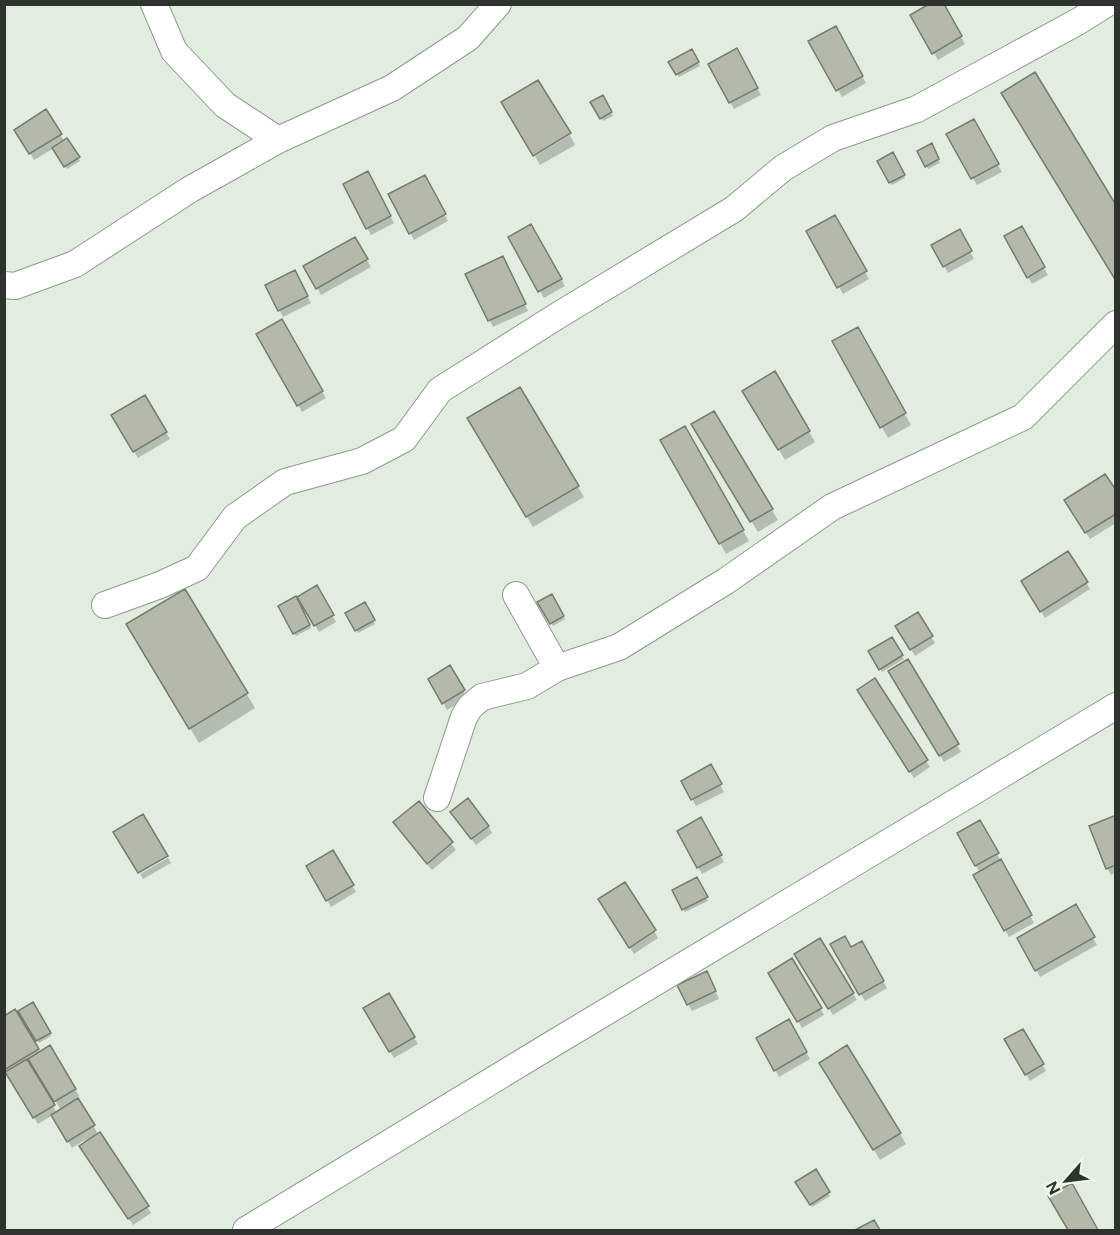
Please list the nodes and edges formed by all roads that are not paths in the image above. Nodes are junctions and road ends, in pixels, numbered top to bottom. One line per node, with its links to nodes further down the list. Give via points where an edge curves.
1 (154, 4): 4 (street, via 174,51 225,105)
2 (498, 4): 4 (street, via 468,38 392,88)
3 (1106, 4): 8 (street, via 917,109 833,138 783,168 734,209 440,390 404,439 362,461 285,482 235,517 197,568)
4 (278, 140): 5 (street, via 189,190 75,264 15,286)
5 (4, 285)
6 (1116, 324): 9 (street, via 1023,417 832,507 726,581 619,647)
7 (516, 595): 9 (street)
8 (105, 605)
9 (557, 669): 11 (street, via 527,686 482,697 470,707)
10 (1116, 706): 12 (street)
11 (437, 798)
12 (246, 1230)

